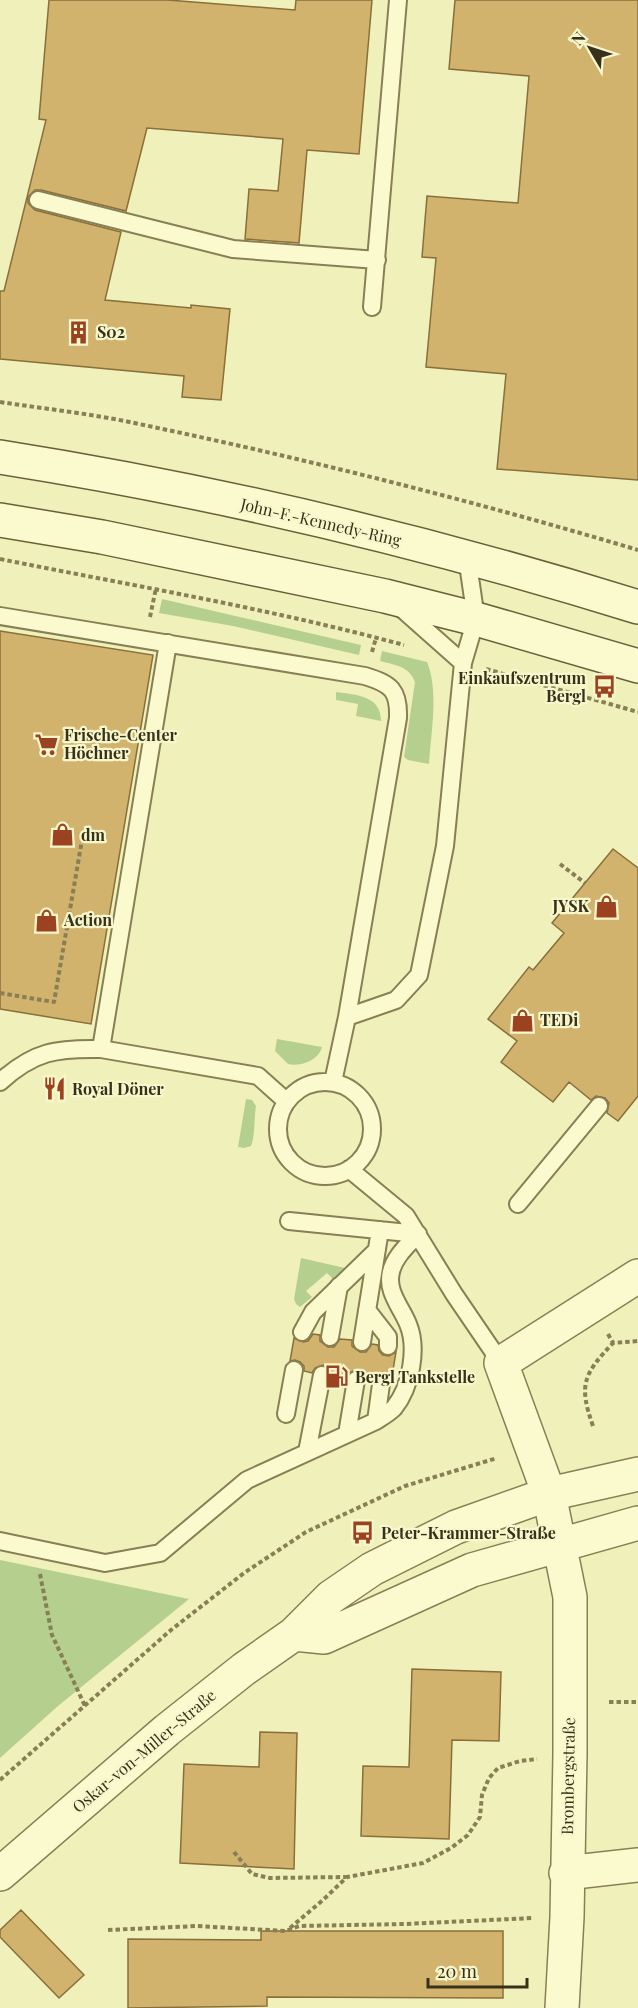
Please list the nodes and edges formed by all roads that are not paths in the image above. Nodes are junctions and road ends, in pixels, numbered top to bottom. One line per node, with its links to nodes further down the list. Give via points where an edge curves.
1 (398, 0): 3 (lane)
2 (38, 200): 3 (lane, via 233,249)
3 (376, 260): 4 (lane)
4 (372, 307)
5 (0, 457): 7 (street, John-F.-Kennedy-Ring, via 191,492)
6 (0, 520): 8 (street, via 102,537)
7 (467, 557): 9 (street, John-F.-Kennedy-Ring); 11 (lane)
8 (385, 596): 11 (street); 13 (lane)
9 (638, 606)
10 (0, 615): 12 (lane)
11 (476, 619): 13 (lane); 14 (street)
12 (168, 643): 15 (lane, via 365,676 382,681 393,690 398,718); 16 (lane)
13 (463, 663): 15 (lane, via 445,846 419,975 396,1000)
14 (638, 666)
15 (347, 1017): 18 (lane)
16 (101, 1049): 17 (lane, via 40,1054); 19 (lane, via 258,1076)
17 (0, 1082)
18 (333, 1082): 19 (lane, via 310,1084); 21 (lane, via 357,1094 368,1109 372,1125 370,1143 362,1158)
19 (286, 1101): 21 (lane, via 277,1127 285,1156 307,1173 335,1175)
20 (598, 1106): 22 (lane)
21 (349, 1169): 25 (lane, via 406,1216)
22 (518, 1204)
23 (289, 1221): 24 (lane)
24 (380, 1230): 25 (lane); 26 (lane)
25 (418, 1234): 34 (lane); 40 (lane, via 391,1270 392,1294 409,1325 413,1343 404,1394 393,1410)
26 (377, 1250): 28 (lane); 29 (lane)
27 (638, 1276): 34 (street)
28 (339, 1286): 30 (lane, via 313,1312); 31 (lane)
29 (367, 1310): 32 (lane); 33 (lane, via 388,1337)
30 (302, 1332)
31 (330, 1337)
32 (362, 1342)
33 (388, 1346)
34 (501, 1363): 44 (street)
35 (294, 1370): 39 (lane)
36 (322, 1375): 42 (lane)
37 (356, 1380): 41 (lane)
38 (381, 1384): 40 (lane)
39 (286, 1414)
40 (375, 1421): 41 (lane)
41 (347, 1434): 42 (lane)
42 (307, 1452): 46 (lane, via 247,1480 159,1553 105,1563)
43 (638, 1474): 44 (street, Oskar-von-Miller-Straße)
44 (549, 1494): 47 (street); 48 (street, Oskar-von-Miller-Straße, via 456,1527 372,1569 330,1597)
45 (638, 1523): 47 (street)
46 (0, 1541)
47 (560, 1544): 48 (street, via 472,1570 324,1637); 50 (street, Brombergstraße, via 570,1597)
48 (294, 1634): 51 (street, Oskar-von-Miller-Straße, via 167,1730)
49 (638, 1865): 50 (street)
50 (566, 1873): 52 (street, Brombergstraße)
51 (0, 1874)
52 (562, 2008)

